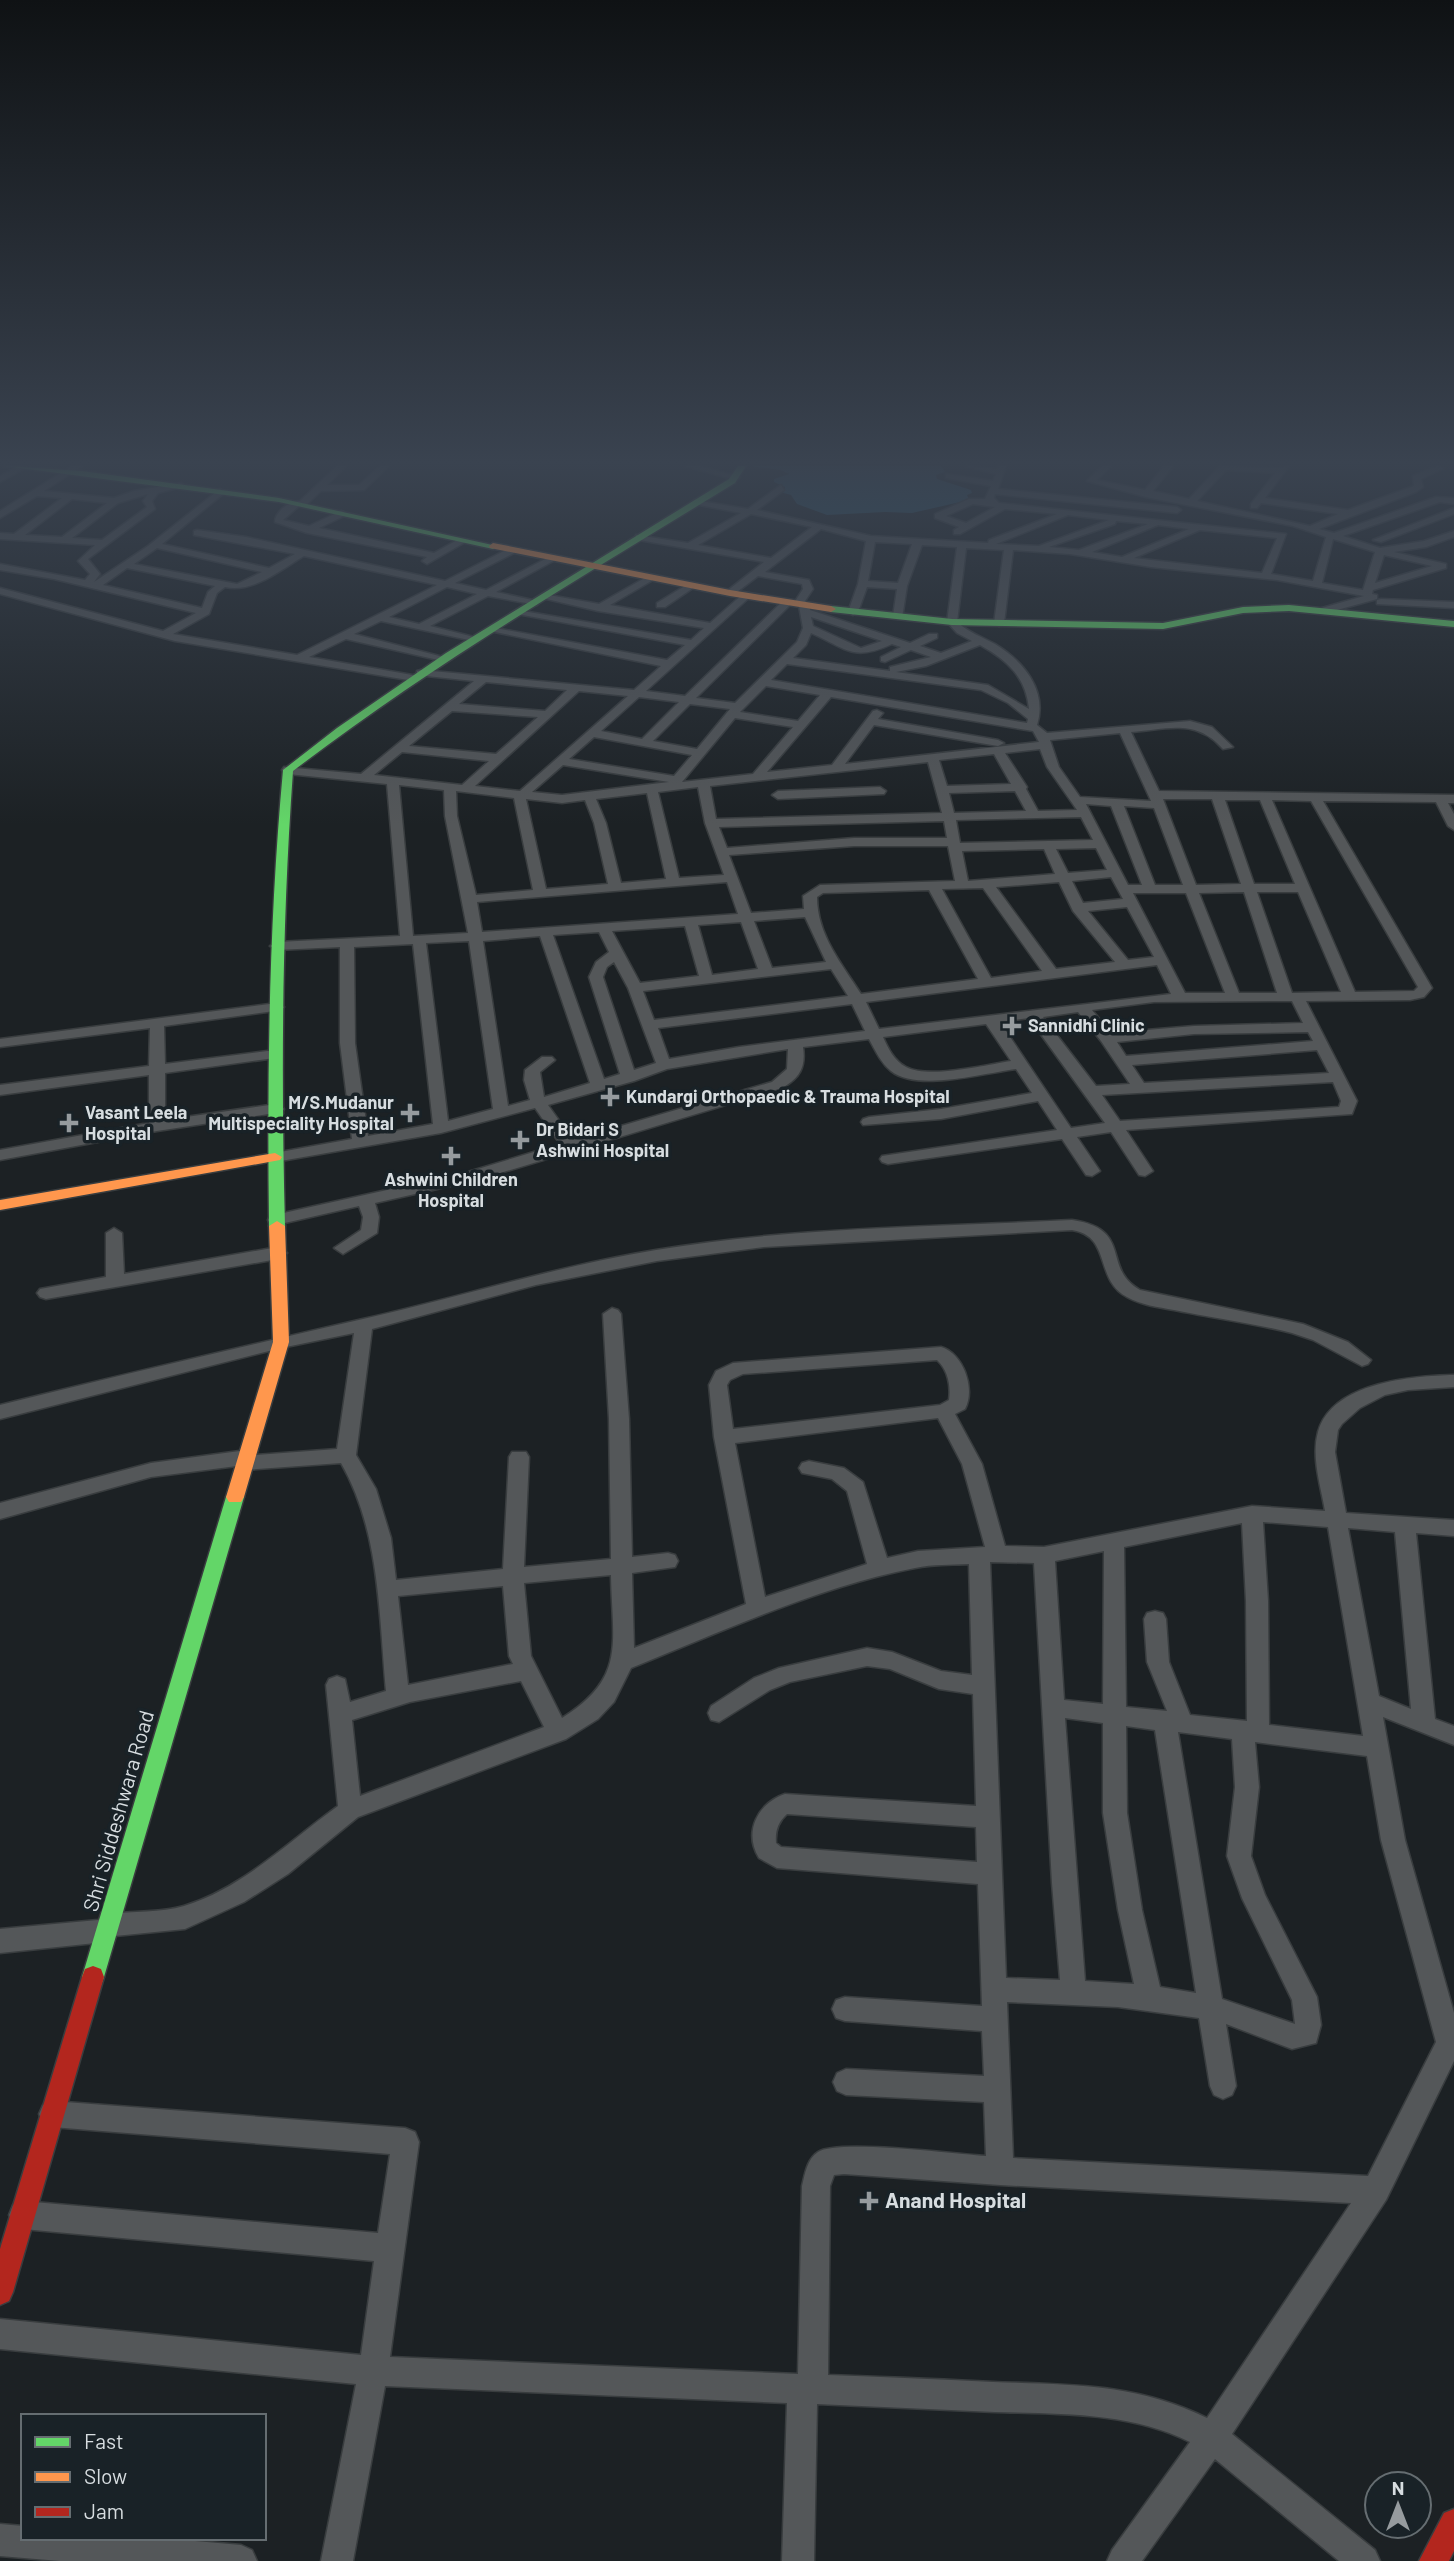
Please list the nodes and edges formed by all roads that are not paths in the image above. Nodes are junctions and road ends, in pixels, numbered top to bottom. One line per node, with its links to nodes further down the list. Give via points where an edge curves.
1 (92, 586): 24 (street)
2 (221, 586): 31 (street, via 213,592)
3 (439, 586): 34 (street)
4 (456, 586): 20 (street)
5 (499, 586): 20 (street)
6 (561, 586): 25 (street)
7 (637, 586): 29 (street)
8 (691, 586): 21 (street); 26 (street)
9 (740, 586): 21 (street)
10 (807, 586): 27 (street)
11 (862, 586): 32 (street)
12 (893, 586): 13 (street)
13 (902, 586): 35 (street)
14 (956, 586): 38 (street)
15 (1004, 586): 39 (street)
16 (1329, 586): 23 (street)
17 (1374, 586): 23 (street)
18 (1397, 586): 23 (street)
19 (0, 591): 36 (street)
20 (486, 592): 25 (street); 42 (street)
21 (730, 593): 22 (street)
22 (747, 595): 27 (street); 41 (street)
23 (1373, 595): 28 (street); 30 (street); 37 (street)
24 (147, 599): 31 (street); 36 (street)
25 (538, 600): 29 (street); 33 (street)
26 (661, 605)
27 (799, 605): 32 (street); 43 (street); 49 (street); 66 (street)
28 (1454, 605)
29 (598, 608): 41 (street)
30 (1326, 610): 37 (street); 39 (street, via 1242,610 1163,626)
31 (205, 612): 45 (street)
32 (853, 612): 35 (street)
33 (517, 613): 44 (street); 51 (street)
34 (377, 617): 42 (street); 46 (street)
35 (898, 617): 38 (street)
36 (107, 618): 45 (street)
37 (1414, 620): 40 (street)
38 (952, 622): 39 (street); 50 (street)
39 (999, 623)
40 (1454, 624)
41 (712, 626): 51 (street)
42 (421, 627): 48 (street)
43 (808, 628): 49 (street, via 865,652); 57 (street, via 802,643)
44 (490, 630): 48 (street); 58 (street)
45 (164, 635): 55 (street)
46 (344, 635): 55 (street); 56 (street)
47 (933, 636): 52 (street)
48 (474, 640): 56 (street)
49 (892, 640): 52 (street)
50 (981, 641): 53 (street); 72 (street, via 1025,674 1034,693)
51 (693, 643): 58 (street)
52 (912, 646): 53 (street); 54 (street)
53 (942, 657): 59 (street)
54 (885, 659)
55 (296, 660): 60 (street)
56 (443, 660): 60 (street)
57 (785, 660): 59 (street); 62 (street)
58 (669, 664): 64 (street)
59 (873, 672): 72 (street, via 984,687 1012,701)
60 (417, 676): 61 (street); 88 (street)
61 (483, 679): 63 (street); 68 (street)
62 (764, 682): 65 (street); 69 (street)
63 (577, 687): 64 (street); 70 (street)
64 (636, 693): 66 (street); 75 (street)
65 (827, 694): 67 (street); 73 (street)
66 (686, 700): 69 (street); 77 (street)
67 (884, 703): 71 (street); 72 (street)
68 (449, 707): 70 (street); 80 (street)
69 (735, 711): 73 (street); 82 (street)
70 (546, 714): 84 (street)
71 (871, 721): 78 (street); 87 (street)
72 (1033, 722): 76 (street)
73 (801, 725): 89 (street)
74 (1124, 729): 76 (street); 79 (street, via 1198,724 1213,730); 107 (street)
75 (590, 733): 77 (street); 85 (street)
76 (1044, 741): 78 (street); 106 (street)
77 (644, 743): 82 (street)
78 (1023, 747): 81 (street)
79 (1227, 747)
80 (399, 748): 84 (street); 90 (street)
81 (997, 750): 83 (street); 95 (street)
82 (700, 753): 93 (street)
83 (932, 756): 86 (street); 98 (street)
84 (497, 758): 96 (street)
85 (559, 761): 93 (street); 103 (street)
86 (872, 764): 87 (street); 99 (street)
87 (835, 769): 89 (street)
88 (288, 770): 90 (street); 145 (street, Shri Siddeshwara Road)
89 (757, 777): 92 (street)
90 (362, 779): 91 (street)
91 (393, 782): 94 (street); 143 (street)
92 (703, 783): 93 (street); 114 (street)
93 (674, 784): 97 (street)
94 (450, 787): 96 (street); 134 (street)
95 (1021, 787): 98 (street); 111 (street)
96 (465, 789): 103 (street)
97 (652, 790): 105 (street); 123 (street)
98 (942, 790): 112 (street)
99 (880, 791): 100 (street); 113 (street)
100 (778, 795)
101 (1217, 795): 102 (street); 107 (street); 130 (street)
102 (1264, 796): 104 (street); 131 (street)
103 (520, 797): 105 (street); 133 (street)
104 (1315, 797): 109 (street); 158 (street, via 1425,988 1410,996)
105 (590, 798): 127 (street)
106 (1077, 800): 108 (street); 110 (street)
107 (1157, 800): 108 (street); 128 (street)
108 (1116, 803): 129 (street)
109 (1449, 805): 115 (street)
110 (1086, 813): 111 (street); 117 (street)
111 (1034, 814): 112 (street)
112 (949, 816): 113 (street); 116 (street)
113 (887, 817): 114 (street)
114 (711, 822): 119 (street)
115 (1454, 826)
116 (954, 844): 118 (street); 119 (street, via 854,842); 125 (street)
117 (1099, 844): 118 (street); 120 (street)
118 (1048, 845): 121 (street)
119 (722, 852): 122 (street)
120 (1115, 873): 121 (street); 132 (street)
121 (1063, 877): 124 (street); 136 (street)
122 (732, 878): 123 (street); 138 (street)
123 (673, 883): 127 (street)
124 (987, 884): 125 (street); 151 (street)
125 (962, 885): 126 (street)
126 (934, 886): 137 (street, via 820,890 810,896); 153 (street)
127 (615, 887): 133 (street)
128 (1191, 887): 129 (street); 130 (street); 156 (street)
129 (1150, 888): 132 (street)
130 (1249, 888): 131 (street); 157 (street)
131 (1303, 888): 158 (street)
132 (1125, 889): 135 (street)
133 (540, 893): 134 (street)
134 (470, 899): 142 (street)
135 (1133, 902): 136 (street); 147 (street)
136 (1078, 908): 148 (street)
137 (810, 913): 138 (street); 149 (street)
138 (747, 916): 139 (street); 150 (street)
139 (690, 920): 140 (street); 152 (street)
140 (603, 927): 141 (street); 146 (street)
141 (545, 932): 142 (street); 180 (street)
142 (475, 937): 143 (street); 187 (street)
143 (413, 939): 144 (street); 191 (street)
144 (347, 942): 145 (street); 193 (street, via 345,1036)
145 (277, 946): 160 (street, Shri Siddeshwara Road)
146 (617, 953): 154 (street); 179 (street, via 601,965 596,977)
147 (1163, 960): 148 (street); 155 (street)
148 (1124, 964): 151 (street)
149 (833, 965): 150 (street); 159 (street)
150 (766, 971): 152 (street)
151 (1051, 973): 153 (street)
152 (707, 981): 154 (street)
153 (986, 981): 159 (street)
154 (635, 988): 165 (street)
155 (1179, 996): 156 (street); 161 (street)
156 (1233, 996): 157 (street)
157 (1292, 997): 158 (street); 166 (street)
158 (1350, 997)
159 (857, 998): 165 (street); 167 (street)
160 (277, 1007): 164 (street); 172 (street, Shri Siddeshwara Road)
161 (1081, 1007): 162 (street); 168 (street)
162 (1033, 1013): 163 (street); 183 (street)
163 (991, 1020): 167 (street); 175 (street)
164 (157, 1023): 169 (street); 177 (street)
165 (650, 1025): 176 (street)
166 (1312, 1027): 168 (street); 171 (street)
167 (874, 1035): 170 (street); 175 (street, via 894,1066 915,1075)
168 (1107, 1038): 174 (street)
169 (0, 1043)
170 (795, 1044): 176 (street); 194 (street, via 797,1070 777,1085)
171 (1322, 1045): 174 (street); 178 (street)
172 (275, 1054): 177 (street); 186 (street, Shri Siddeshwara Road)
173 (547, 1060): 185 (street, via 536,1066 531,1076)
174 (1122, 1061): 181 (street)
175 (1020, 1064): 184 (street)
176 (664, 1065): 179 (street)
177 (157, 1070): 182 (street); 189 (street)
178 (1339, 1077): 181 (street); 190 (street, via 1349,1106 1338,1114)
179 (629, 1078): 180 (street)
180 (599, 1086): 185 (street)
181 (1140, 1088): 183 (street)
182 (0, 1090)
183 (1092, 1091): 190 (street)
184 (1042, 1096): 188 (street); 192 (street)
185 (540, 1103): 187 (street); 194 (street)
186 (276, 1109): 189 (street); 196 (street, Shri Siddeshwara Road)
187 (501, 1112): 191 (street)
188 (869, 1122)
189 (157, 1126): 195 (street)
190 (1117, 1126): 192 (street); 199 (street)
191 (441, 1128): 193 (street)
192 (1067, 1135): 197 (street); 198 (street)
193 (361, 1143): 196 (street)
194 (570, 1147): 200 (street)
195 (0, 1155)
196 (275, 1157): 201 (street); 202 (street, Shri Siddeshwara Road)
197 (888, 1159)
198 (1092, 1171)
199 (1145, 1171)
200 (366, 1201): 202 (street); 204 (street, via 369,1233)
201 (0, 1205)
202 (276, 1220): 205 (street, Shri Siddeshwara Road)
203 (114, 1233): 206 (street)
204 (343, 1248)
205 (278, 1254): 206 (street); 210 (street, Shri Siddeshwara Road)
206 (115, 1281): 207 (street)
207 (46, 1293)
208 (612, 1314): 229 (street)
209 (364, 1325): 210 (street); 211 (street, via 536,1279 657,1255 764,1242 1085,1225 1102,1238 1118,1280 1128,1291 1324,1335); 216 (street)
210 (281, 1342): 214 (street); 218 (street, Shri Siddeshwara Road)
211 (1363, 1360)
212 (1454, 1381): 222 (street, via 1371,1391 1355,1399 1335,1419 1328,1430 1325,1452)
213 (944, 1411): 215 (street); 215 (street, via 961,1397 951,1362 941,1353 740,1368 723,1376 718,1385); 226 (street, via 972,1464)
214 (0, 1412)
215 (724, 1437): 233 (street)
216 (346, 1455): 218 (street); 232 (street, via 366,1489 381,1538)
217 (520, 1457): 231 (street)
218 (246, 1460): 220 (street, via 151,1470); 254 (street, Shri Siddeshwara Road)
219 (809, 1468): 230 (street, via 837,1473 856,1487)
220 (0, 1511)
221 (1252, 1514): 222 (street); 225 (street); 247 (street, via 1257,1601)
222 (1338, 1521): 223 (street); 240 (street)
223 (1405, 1525): 224 (street); 246 (street)
224 (1454, 1528)
225 (1115, 1542): 227 (street); 244 (street)
226 (988, 1555): 227 (street); 230 (street, via 918,1559); 238 (street)
227 (1044, 1555): 241 (street)
228 (668, 1561): 229 (street)
229 (621, 1566): 231 (street); 235 (street)
230 (879, 1568): 233 (street)
231 (513, 1576): 232 (street); 236 (street, via 520,1656)
232 (388, 1589): 239 (street)
233 (757, 1608): 235 (street)
234 (1154, 1619): 245 (street, via 1158,1662)
235 (623, 1662): 248 (street, via 606,1696)
236 (526, 1671): 239 (street); 248 (street)
237 (337, 1685): 243 (street)
238 (983, 1686): 242 (street, via 939,1680 892,1661 867,1657 787,1674 762,1684); 252 (street)
239 (398, 1696): 243 (street)
240 (1368, 1701): 246 (street); 250 (street)
241 (1056, 1708): 244 (street); 257 (street, via 1057,1814)
242 (719, 1713)
243 (340, 1714): 251 (street)
244 (1114, 1715): 245 (street); 258 (street, via 1115,1813 1129,1910)
245 (1173, 1721): 247 (street); 259 (street)
246 (1424, 1724): 249 (street)
247 (1251, 1730): 250 (street); 259 (street, via 1239,1856 1254,1898 1304,1997 1309,2015 1307,2034 1289,2037)
248 (558, 1732): 251 (street)
249 (1454, 1736)
250 (1375, 1747): 262 (street, via 1393,1840)
251 (350, 1810): 254 (street, via 280,1866 185,1918)
252 (987, 1817): 253 (street); 253 (street, via 785,1804 768,1816 764,1844 777,1857)
253 (989, 1874): 256 (street)
254 (107, 1928): 255 (street); 266 (street, Shri Siddeshwara Road)
255 (0, 1941)
256 (993, 1990): 257 (street); 261 (street)
257 (1074, 1992): 258 (street)
258 (1149, 1996): 259 (street)
259 (1210, 2006): 264 (street)
260 (845, 2009): 261 (street)
261 (994, 2019): 265 (street)
262 (1452, 2040): 268 (street)
263 (846, 2082): 265 (street)
264 (1223, 2086)
265 (997, 2090): 267 (street)
266 (52, 2114): 269 (street, Shri Siddeshwara Road); 270 (street, via 405,2142)
267 (1000, 2171): 268 (street); 274 (street, via 827,2162 816,2186)
268 (1376, 2190): 275 (street)
269 (23, 2215): 270 (street); 271 (street, Shri Siddeshwara Road)
270 (391, 2248): 273 (street)
271 (0, 2292)
272 (0, 2334): 273 (street)
273 (373, 2371): 274 (street); 279 (street)
274 (808, 2390): 275 (street, via 1134,2406 1170,2416); 280 (street)
275 (1212, 2437): 281 (street); 282 (street)
276 (1454, 2524): 283 (street)
277 (0, 2540): 278 (street)
278 (241, 2561)
279 (337, 2561)
280 (798, 2561)
281 (1123, 2561)
282 (1364, 2561)
283 (1433, 2561)

